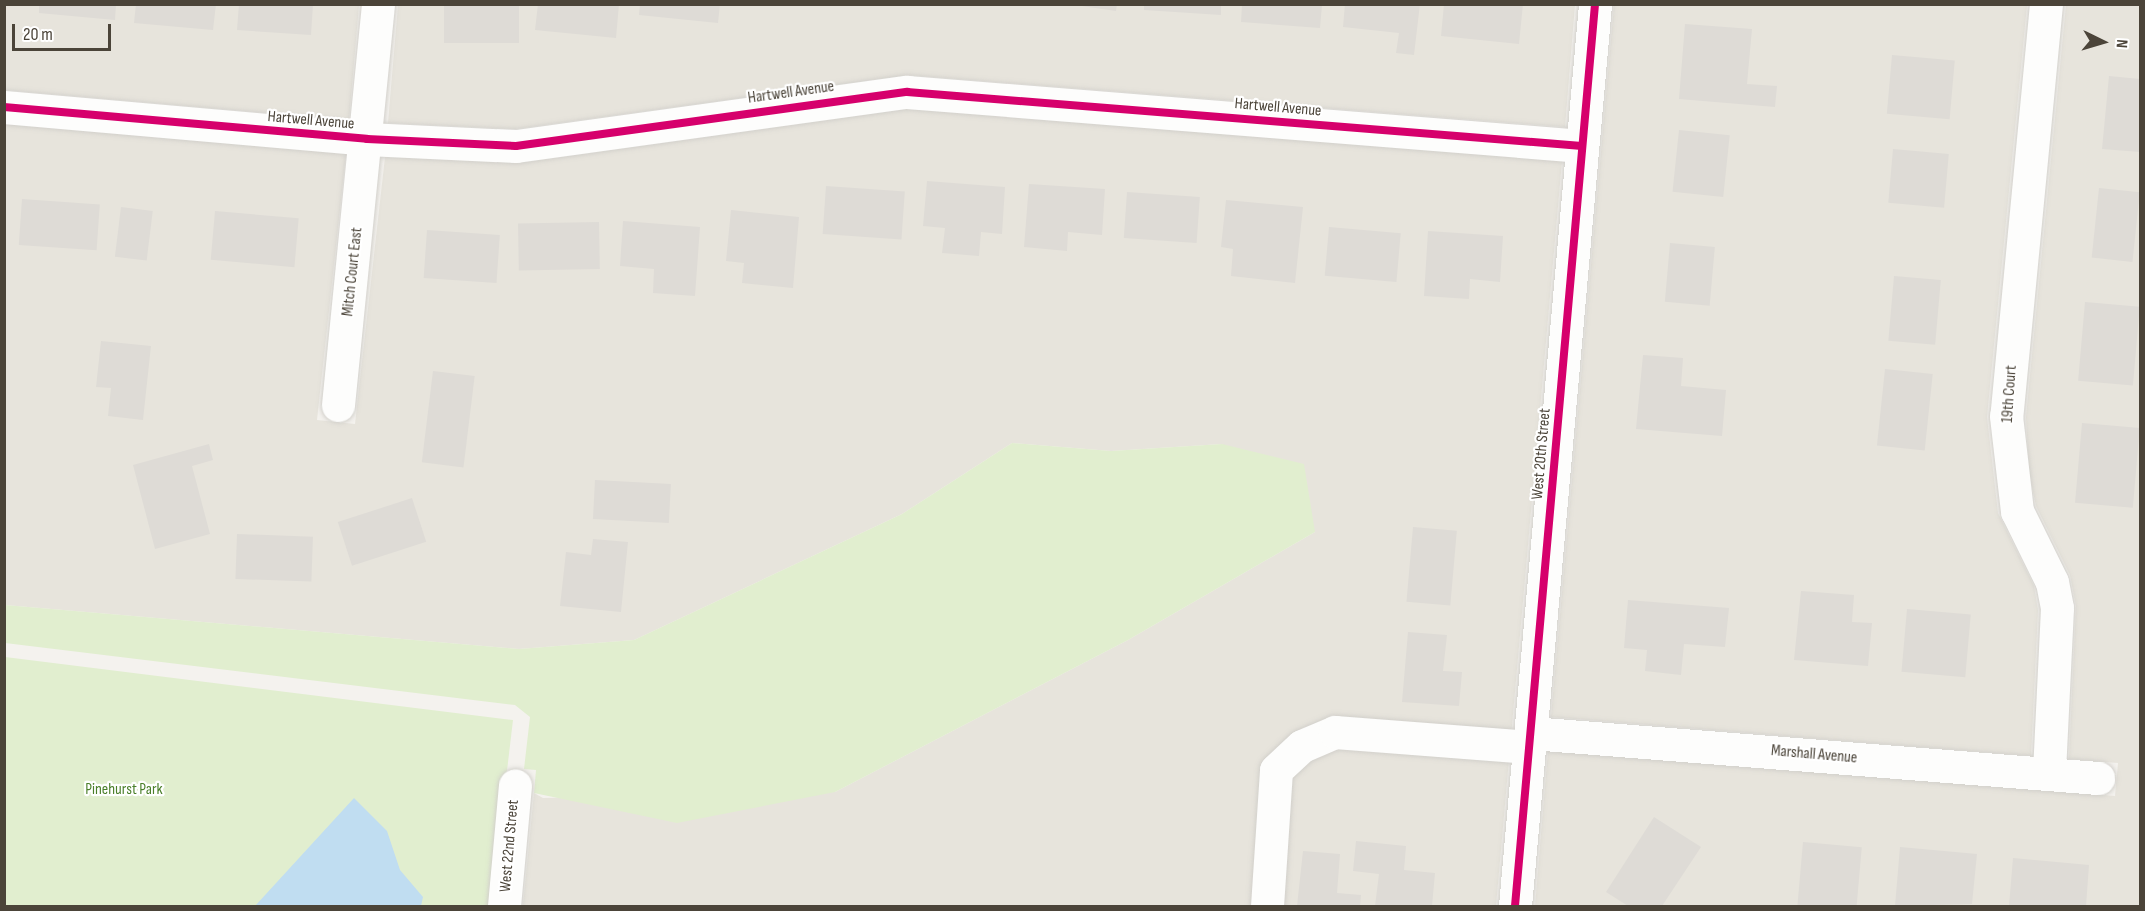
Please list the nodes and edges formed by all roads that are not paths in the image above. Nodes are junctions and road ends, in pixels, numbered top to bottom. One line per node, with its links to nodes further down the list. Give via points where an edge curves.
1 (378, 4): 5 (street, Mitch Court East)
2 (1595, 4): 6 (street, West 20th Street)
3 (2046, 4): 9 (street, 19th Court, via 2006,416 2017,511 2052,582 2057,608)
4 (4, 107): 5 (street, Hartwell Avenue)
5 (367, 139): 6 (street, Hartwell Avenue, via 516,146 907,92); 7 (street, Mitch Court East)
6 (1582, 146): 8 (street, West 20th Street)
7 (338, 405)
8 (1530, 740): 9 (street, Marshall Avenue); 13 (street, Marshall Avenue, via 1335,732 1302,746 1276,770); 14 (street, West 20th Street)
9 (2049, 774): 10 (street, Marshall Avenue)
10 (2098, 778)
11 (515, 785): 12 (street, West 22nd Street)
12 (504, 906)
13 (1267, 906)
14 (1515, 906)

